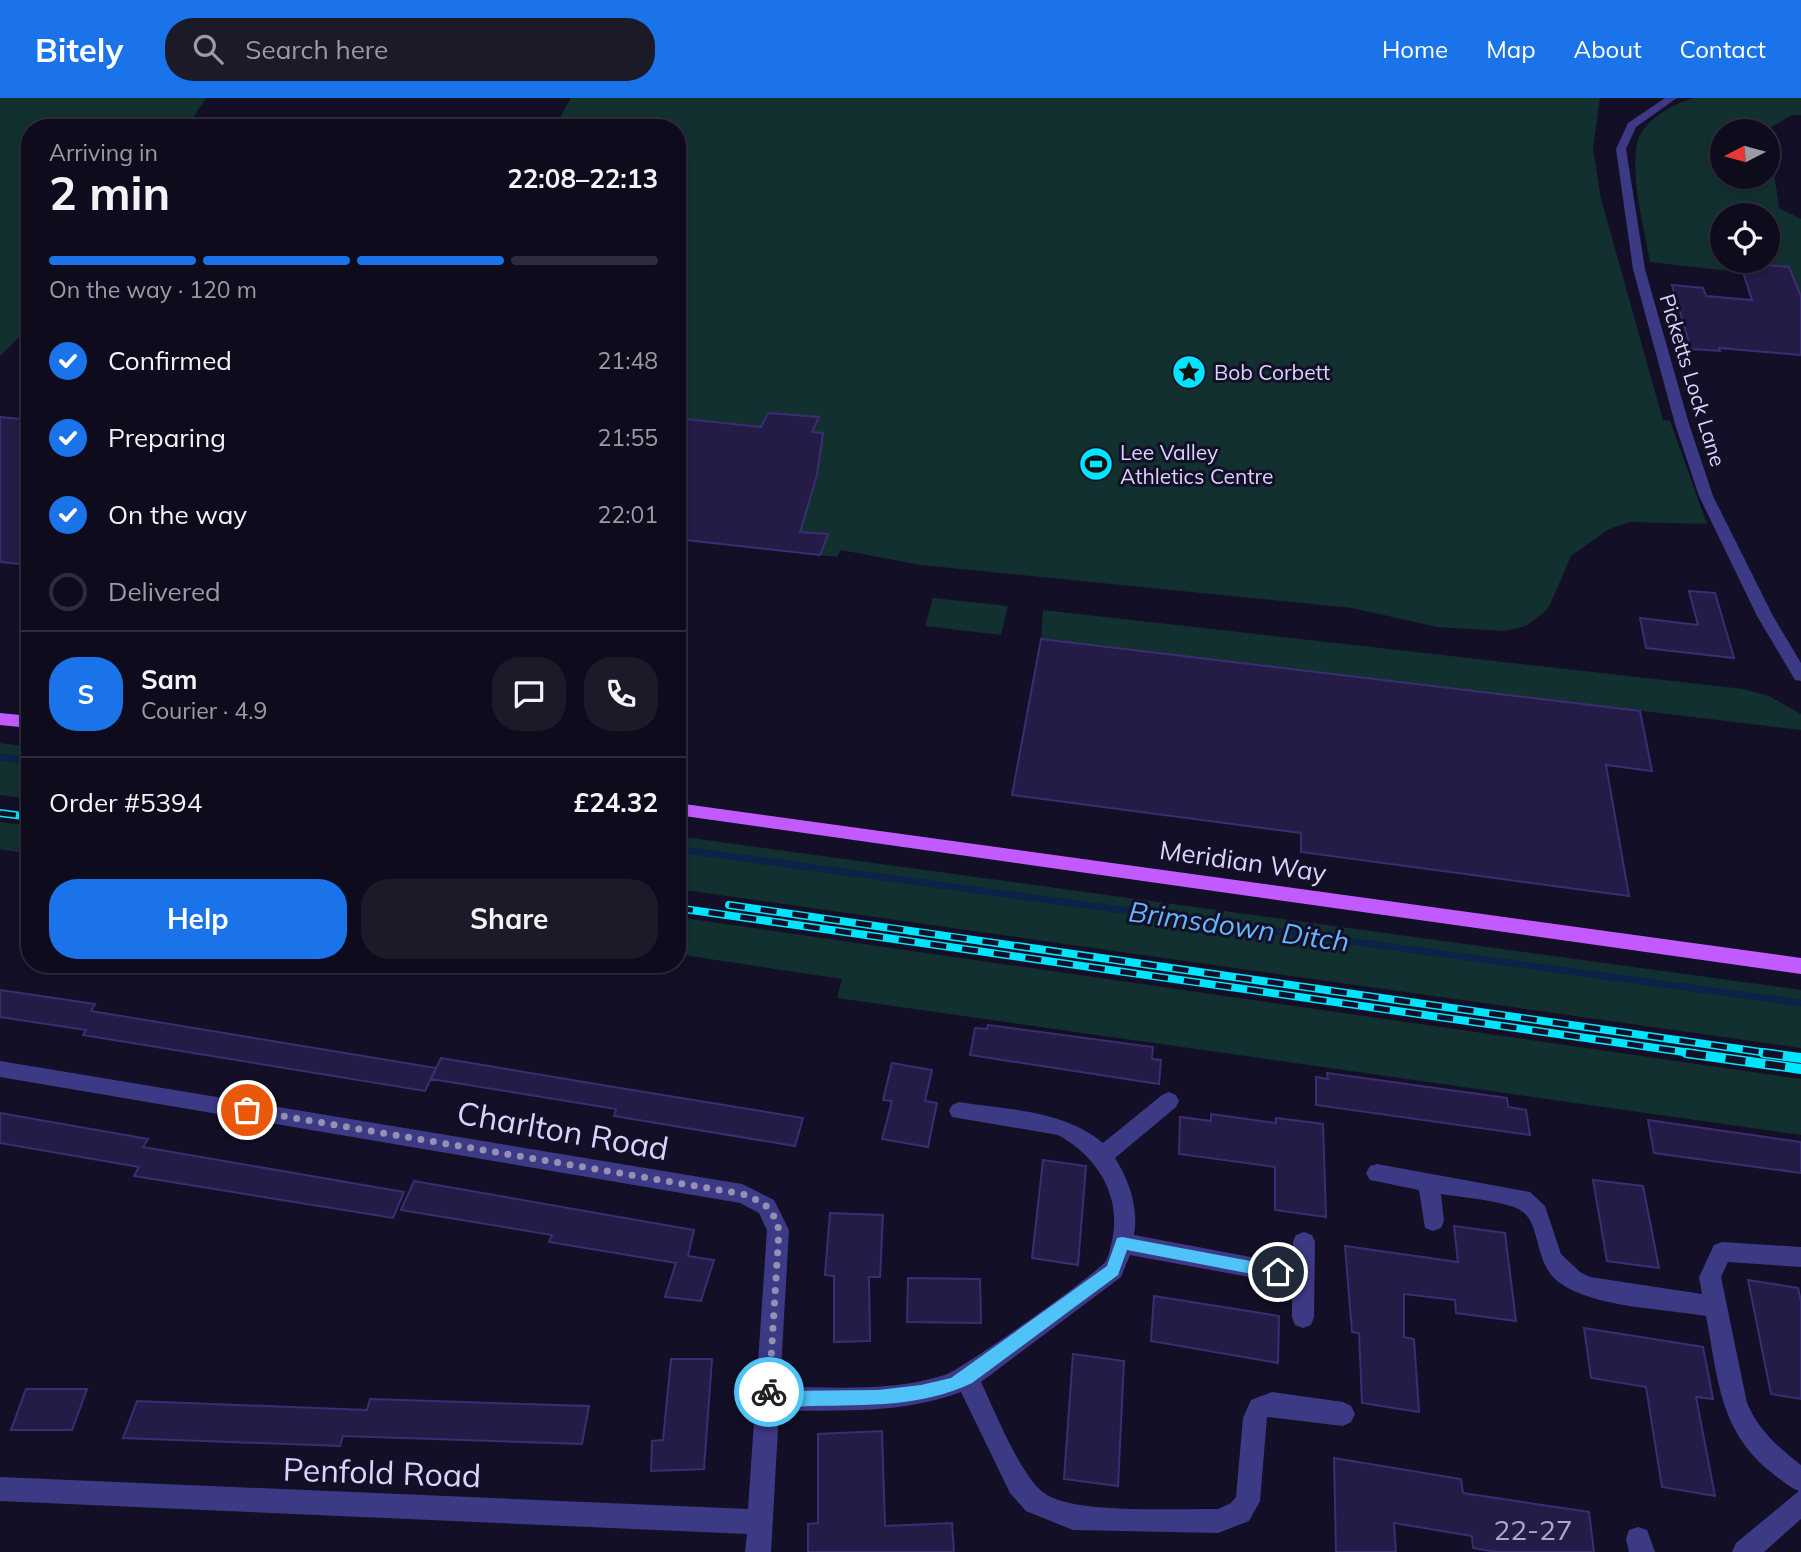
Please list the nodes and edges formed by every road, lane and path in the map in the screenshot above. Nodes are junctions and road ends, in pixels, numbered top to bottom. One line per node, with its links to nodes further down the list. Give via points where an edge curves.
1 (1672, 98): 2 (street, Picketts Lock Lane, via 1632,125 1621,149 1639,269 1706,496 1765,616)
2 (1801, 676)
3 (0, 719): 4 (main road)
4 (21, 721)
5 (686, 810): 6 (main road, Meridian Way)
6 (1801, 966)
7 (0, 1069): 21 (street, Charlton Road, via 743,1194 764,1203 779,1230)
8 (1169, 1101): 10 (street)
9 (959, 1111): 10 (street, via 1061,1127)
10 (1101, 1157): 15 (street, via 1120,1184)
11 (1377, 1172): 12 (street)
12 (1429, 1182): 13 (street); 18 (street, via 1533,1204 1541,1214 1558,1268 1587,1287)
13 (1433, 1221)
14 (1304, 1242): 17 (street)
15 (1122, 1243): 17 (street); 20 (street, via 1113,1270)
16 (1801, 1258): 18 (street, via 1722,1252 1710,1277)
17 (1304, 1277): 19 (street)
18 (1713, 1306): 23 (street, via 1735,1404 1746,1429 1765,1452)
19 (1303, 1317)
20 (967, 1378): 21 (street, via 900,1395); 22 (street, via 1019,1484 1035,1502 1073,1518 1218,1521 1240,1512 1248,1501 1259,1408 1272,1404)
21 (769, 1399): 26 (street, Charlton Road)
22 (1343, 1414)
23 (1801, 1480)
24 (0, 1489): 26 (street, Penfold Road)
25 (1801, 1503): 28 (street)
26 (760, 1522): 27 (street, Charlton Road)
27 (758, 1552)
28 (1745, 1552)

